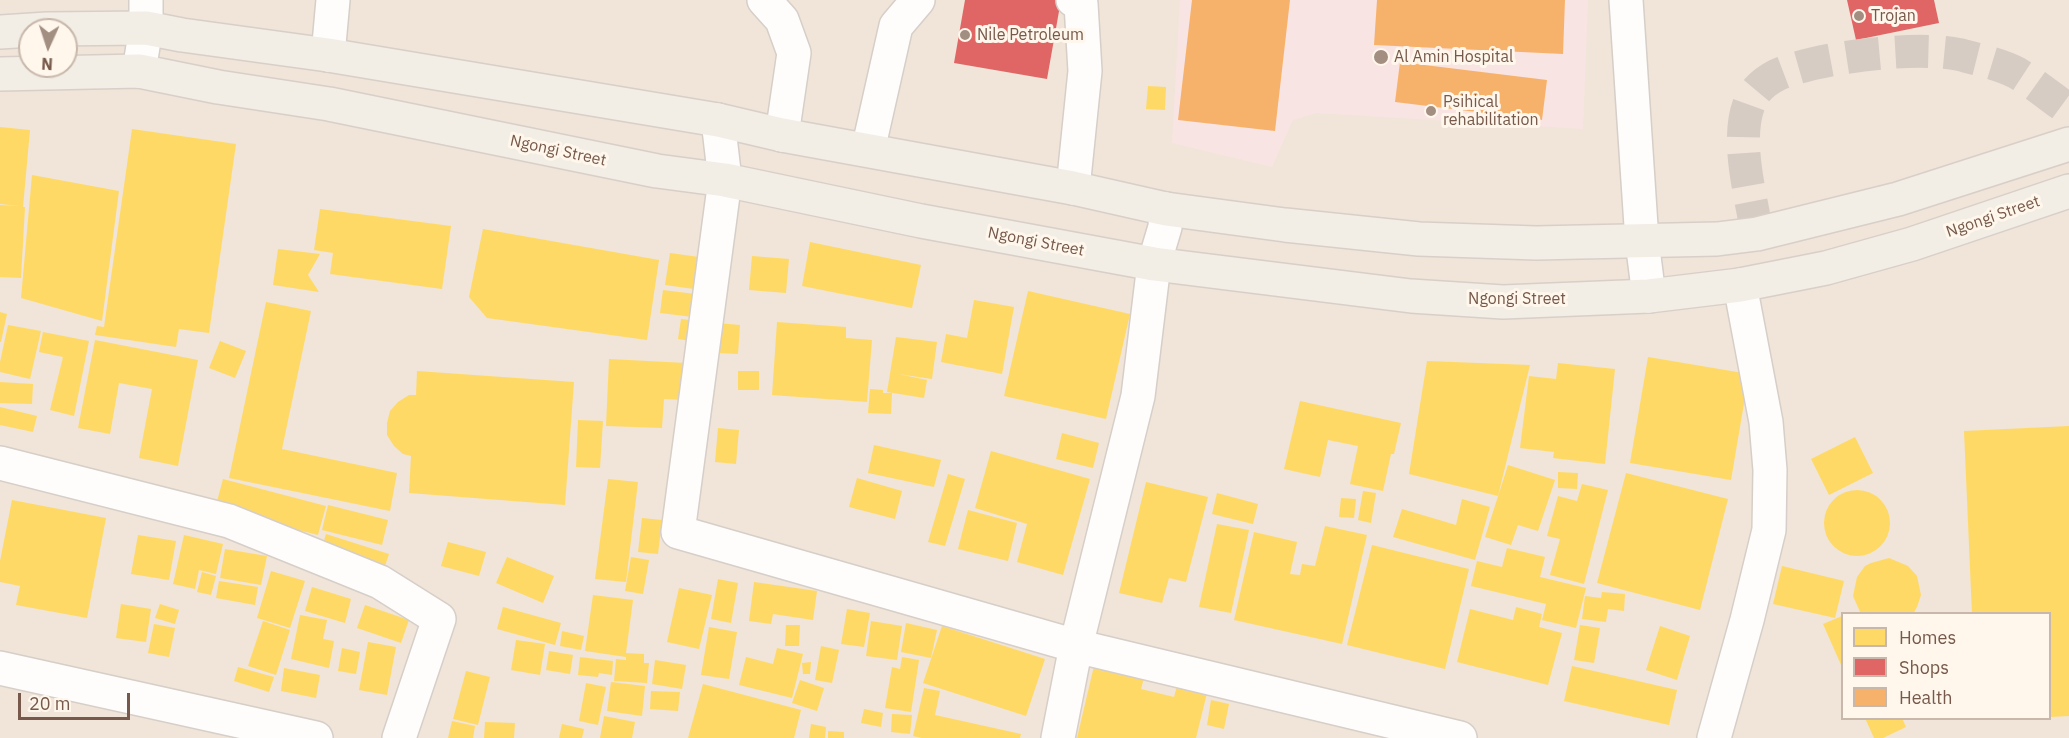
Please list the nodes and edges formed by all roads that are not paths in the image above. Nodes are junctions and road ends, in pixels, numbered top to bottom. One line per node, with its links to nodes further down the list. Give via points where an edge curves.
1 (333, 0): 8 (street)
2 (764, 0): 12 (street, via 782,20 794,53)
3 (918, 0): 14 (street, via 896,26)
4 (1073, 0): 16 (street, via 1081,4 1085,71)
5 (1626, 0): 19 (street)
6 (146, 14): 7 (main road); 8 (main road, via 182,35); 9 (street)
7 (0, 32)
8 (328, 55): 11 (main road)
9 (139, 71): 10 (main road, Ngongi Street); 15 (main road, Ngongi Street, via 329,104 657,171)
10 (0, 74)
11 (718, 120): 12 (main road); 15 (street)
12 (782, 135): 14 (main road)
13 (2069, 144): 19 (main road, via 1898,200 1757,234)
14 (868, 150): 16 (main road)
15 (725, 180): 20 (main road, Ngongi Street); 24 (street, via 678,532)
16 (1073, 189): 18 (main road)
17 (2069, 191): 21 (main road, Ngongi Street, via 1912,244 1826,268)
18 (1166, 210): 19 (main road, via 1419,239); 20 (street)
19 (1642, 241): 22 (street)
20 (1154, 264): 22 (main road, Ngongi Street, via 1411,296 1503,302); 24 (street, via 1138,396)
21 (1740, 285): 22 (main road, Ngongi Street); 30 (street, via 1766,423 1770,470 1768,530)
22 (1649, 296)
23 (0, 463): 27 (street, via 229,521 380,582 439,619)
24 (1076, 646): 28 (street); 29 (street)
25 (0, 668): 26 (street)
26 (316, 738)
27 (399, 738)
28 (1058, 738)
29 (1460, 738)
30 (1714, 738)

